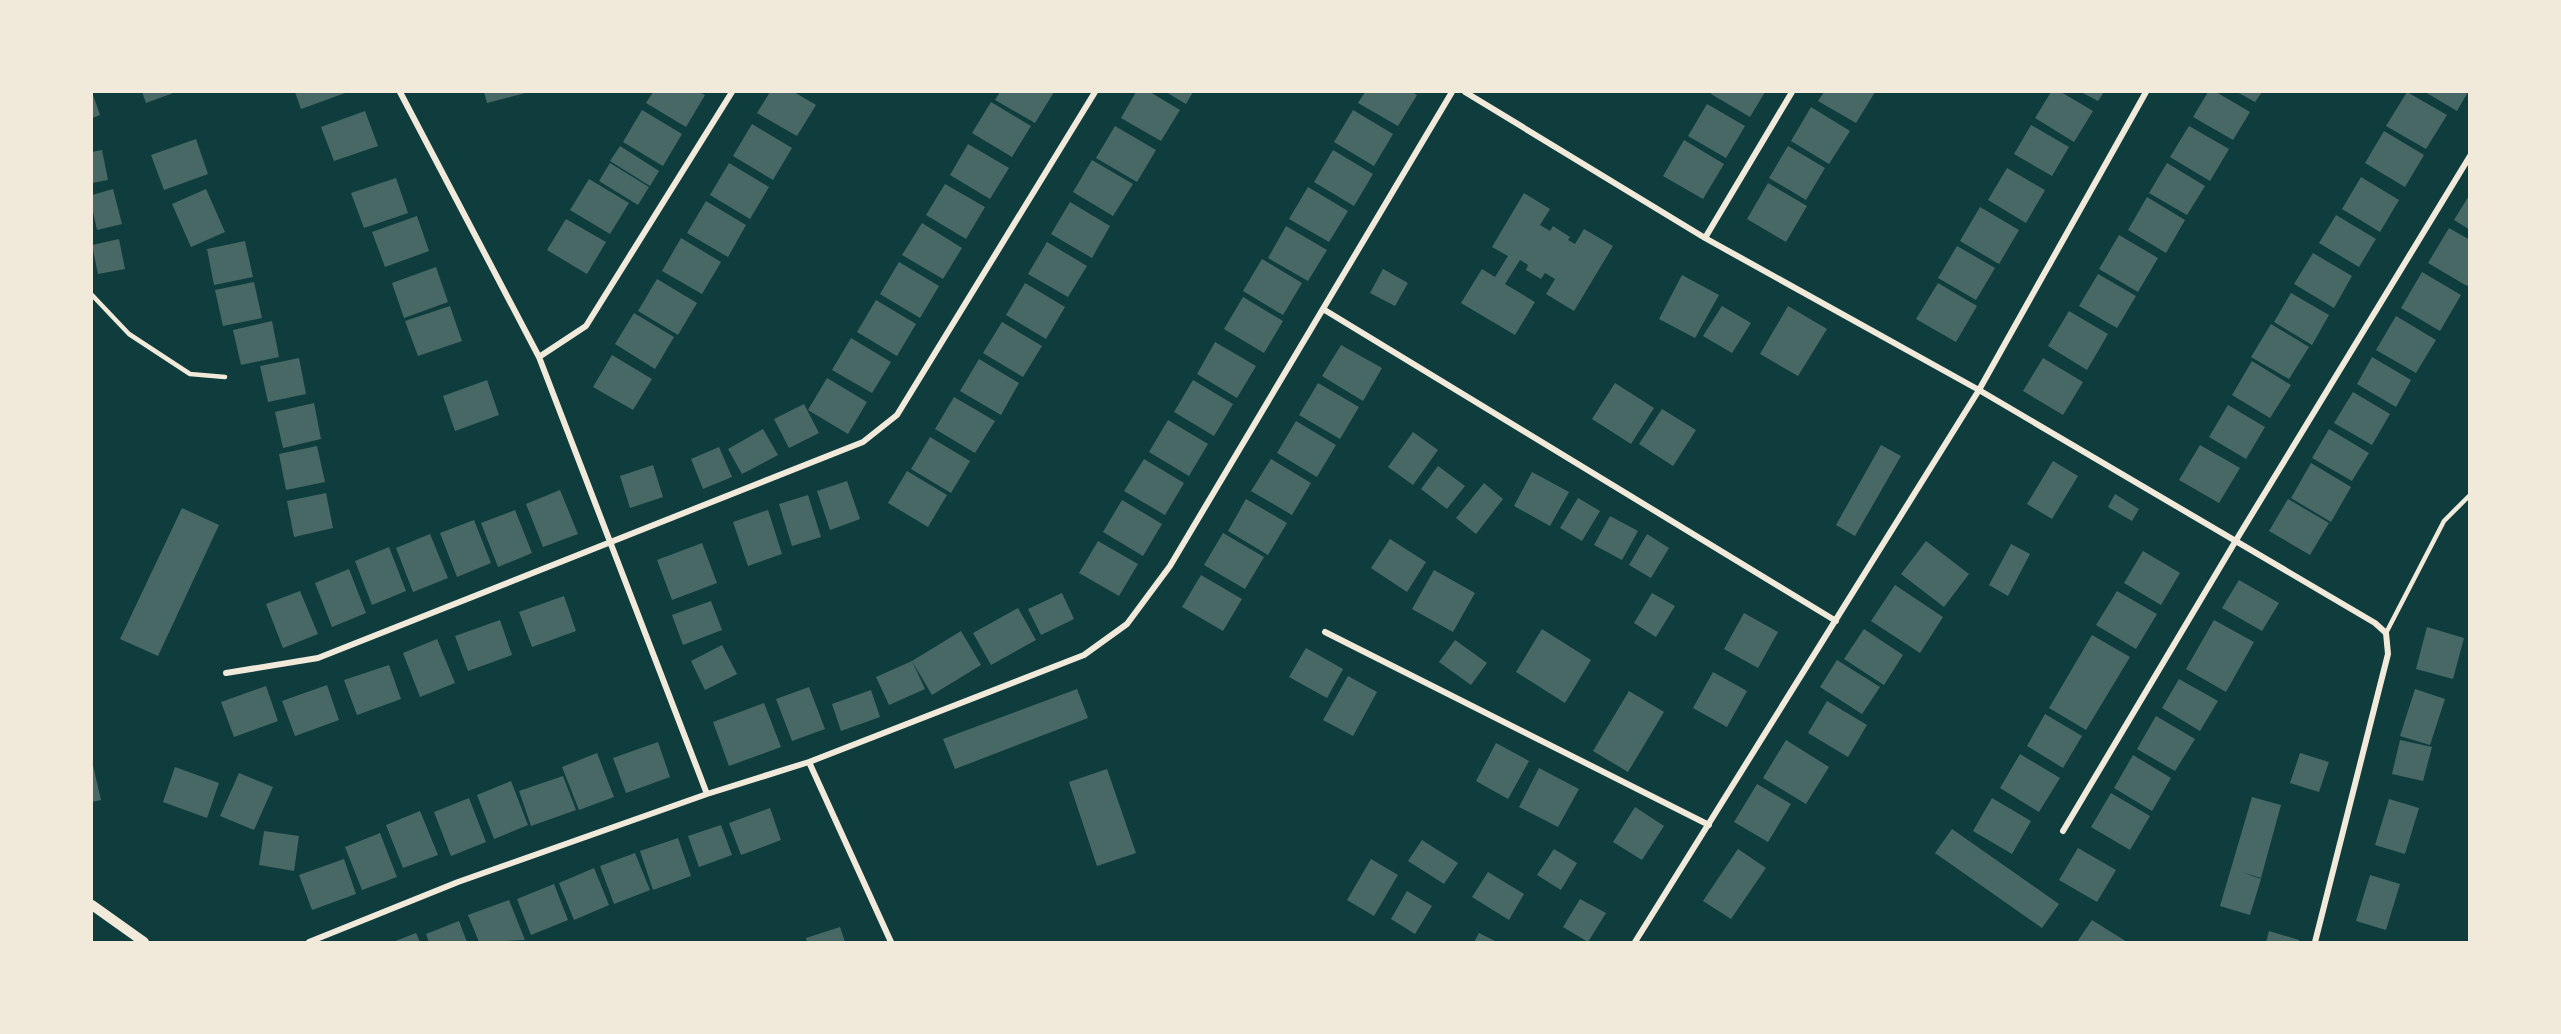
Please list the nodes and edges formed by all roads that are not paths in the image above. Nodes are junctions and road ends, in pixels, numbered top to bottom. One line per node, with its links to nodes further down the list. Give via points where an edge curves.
1 (400, 92): 12 (street)
2 (732, 92): 12 (street, via 586,326)
3 (1095, 92): 17 (street, via 897,415 863,442)
4 (1452, 92): 11 (street)
5 (1465, 92): 9 (street)
6 (1792, 92): 9 (street)
7 (2146, 92): 14 (street)
8 (2469, 156): 16 (street)
9 (1705, 238): 14 (street)
10 (92, 295): 13 (lane, via 129,334 190,374)
11 (1323, 309): 18 (street); 22 (street, via 1170,566 1127,624 1084,655)
12 (539, 357): 17 (street)
13 (225, 377)
14 (1979, 390): 16 (street); 18 (street)
15 (2469, 495): 20 (lane, via 2444,520)
16 (2235, 542): 20 (street); 25 (street)
17 (610, 544): 21 (street, via 318,658); 23 (street)
18 (1836, 621): 24 (street)
19 (1325, 632): 24 (street)
20 (2386, 633): 31 (street, via 2388,654)
21 (226, 673)
22 (808, 762): 23 (street); 29 (street)
23 (707, 794): 28 (street, via 458,882)
24 (1709, 825): 30 (street)
25 (2063, 831)
26 (92, 905): 27 (street)
27 (144, 942)
28 (309, 942)
29 (891, 942)
30 (1635, 942)
31 (2315, 942)

